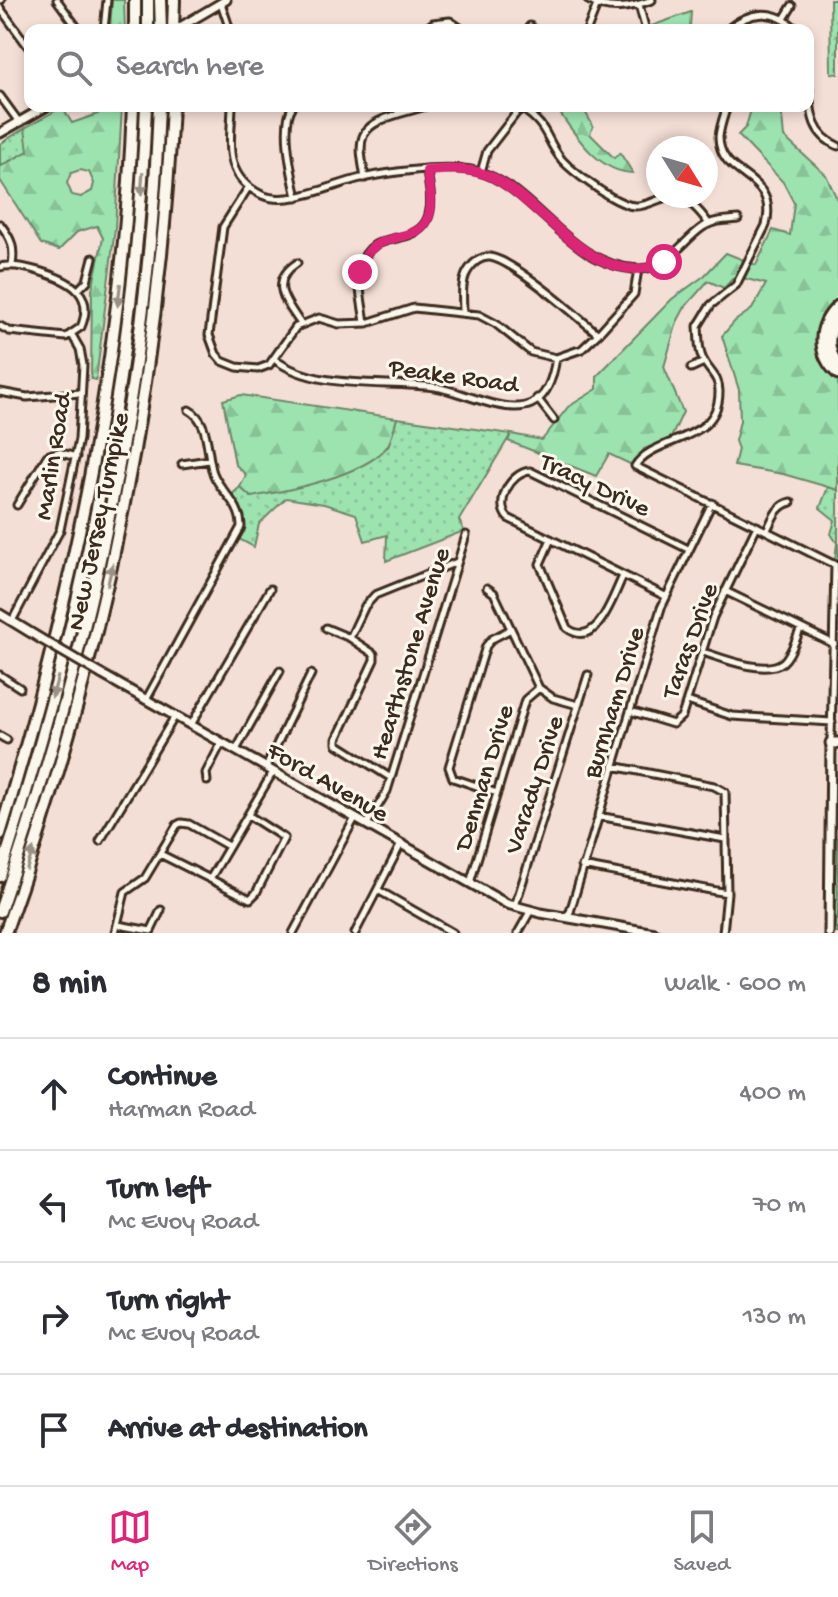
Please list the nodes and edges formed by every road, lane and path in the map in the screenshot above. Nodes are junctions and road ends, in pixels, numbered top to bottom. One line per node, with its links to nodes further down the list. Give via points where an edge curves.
1 (57, 0): 15 (street)
2 (107, 0): 16 (street)
3 (135, 0): 17 (highway)
4 (148, 0): 18 (highway)
5 (160, 0): 19 (highway)
6 (174, 0): 20 (highway)
7 (588, 0): 10 (street)
8 (652, 0): 11 (street)
9 (223, 1): 21 (street); 22 (street)
10 (597, 5): 11 (street); 25 (street)
11 (639, 5): 26 (street)
12 (792, 6): 14 (street)
13 (0, 8): 29 (street)
14 (784, 19): 27 (street, via 756,13); 28 (street)
15 (75, 24)
16 (105, 24)
17 (135, 24)
18 (148, 24)
19 (161, 24)
20 (174, 24)
21 (184, 24)
22 (229, 24)
23 (432, 24): 24 (street)
24 (454, 24)
25 (589, 24)
26 (644, 24)
27 (735, 24)
28 (790, 24)
29 (24, 41)
30 (0, 96): 44 (street)
31 (36, 112): 44 (street)
32 (133, 112): 136 (highway, New Jersey Turnpike, one-way to 136, via 121,286 95,458 60,618)
33 (146, 112): 143 (highway, New Jersey Turnpike, one-way to 143, via 133,287 108,460 67,643)
34 (159, 112): 151 (highway, New Jersey Turnpike, via 144,302 112,505 66,697)
35 (172, 112): 154 (highway, New Jersey Turnpike, one-way to 35, via 74,715 125,508 157,306)
36 (232, 112): 50 (street, via 231,160 236,176)
37 (289, 112): 51 (street, via 290,171)
38 (405, 112): 43 (street)
39 (517, 112): 48 (street, via 487,151)
40 (527, 112): 52 (street, via 542,125 565,163 620,202)
41 (725, 112): 73 (street, via 720,132 724,157 760,186 768,215 736,285 711,305 698,326)
42 (812, 112): 46 (street, via 823,137)
43 (398, 114): 49 (street, via 365,132 359,146)
44 (19, 122): 45 (street)
45 (0, 133)
46 (838, 146)
47 (427, 171): 48 (street, via 458,168); 49 (street); 66 (street, via 427,220 415,233 381,240 365,255 360,272)
48 (481, 173): 61 (street, via 509,188 588,252)
49 (365, 178): 51 (street)
50 (248, 188): 51 (street, via 266,197); 72 (street, via 223,227 209,335 222,361 237,367 260,368)
51 (297, 197)
52 (646, 203)
53 (696, 208): 56 (street)
54 (738, 219): 56 (street)
55 (0, 224): 59 (street, via 12,241)
56 (709, 224): 61 (street, via 664,262)
57 (93, 258): 62 (street, via 87,281)
58 (297, 263): 67 (street, via 282,279 282,288)
59 (12, 265): 60 (street); 62 (street)
60 (0, 267)
61 (638, 269): 69 (street, via 634,294)
62 (78, 290): 70 (street, via 86,316)
63 (838, 306): 76 (highway, via 827,318 821,339 825,358)
64 (463, 313): 66 (street, via 414,308); 69 (street, via 467,271 492,257 557,299); 71 (street, via 479,315 531,352)
65 (838, 318): 74 (highway, via 829,338)
66 (365, 323): 67 (street, via 319,318)
67 (301, 324): 72 (street)
68 (0, 326): 70 (street, via 59,338)
69 (598, 334): 71 (street, via 582,349)
70 (72, 335): 78 (street, Marlin Road, via 82,357)
71 (556, 358): 79 (street, Peake Road, via 550,385)
72 (274, 359): 79 (street, Peake Road, via 297,373 435,387 508,407 525,406)
73 (704, 362): 75 (street); 82 (street, via 715,374 719,390 716,407)
74 (838, 365)
75 (691, 368)
76 (838, 374)
77 (0, 392): 78 (street, via 27,397)
78 (81, 393): 84 (street, Marlin Road)
79 (537, 398): 81 (street)
80 (189, 410): 85 (street, via 202,421)
81 (554, 420)
82 (700, 428): 83 (street); 88 (street, via 646,453 635,466)
83 (705, 434)
84 (76, 457): 89 (street, via 58,452 47,456); 102 (street, Marlin Road, via 57,540)
85 (209, 460): 86 (street); 115 (street, via 214,477 238,506 241,527)
86 (182, 464)
87 (791, 502): 91 (street, via 778,508)
88 (712, 503): 90 (street); 94 (street, Burnham Drive)
89 (17, 505)
90 (757, 526): 91 (street); 99 (street, Taras Drive)
91 (767, 530): 107 (street, via 835,565)
92 (466, 535): 95 (street, Hearthstone Avenue)
93 (551, 539): 94 (street, Tracy Drive, via 504,513 502,500 523,472 536,473); 96 (street, Tracy Drive); 96 (street, via 541,570 574,633 600,625)
94 (688, 549): 100 (street, Burnham Drive)
95 (457, 561): 106 (street, via 375,595); 129 (street, Hearthstone Avenue)
96 (623, 576): 100 (street, Tracy Drive)
97 (487, 588): 105 (street)
98 (270, 589): 121 (street)
99 (725, 591): 104 (street); 108 (street, Taras Drive)
100 (665, 596): 118 (street, Burnham Drive)
101 (0, 614): 102 (street, Ford Avenue)
102 (12, 621): 115 (street, Ford Avenue, bridge)
103 (326, 628): 106 (street)
104 (801, 628): 107 (street); 108 (street, via 787,658 775,666 726,661)
105 (511, 629): 114 (street); 131 (street, via 486,646 449,767 453,778)
106 (350, 638): 129 (street, via 371,650 374,660 337,744)
107 (834, 644): 120 (street)
108 (703, 652): 116 (street, Taras Drive)
109 (280, 671): 126 (street)
110 (311, 674): 128 (street)
111 (0, 675): 113 (street)
112 (588, 675): 117 (street, Varady Drive)
113 (20, 688)
114 (539, 688): 117 (street); 131 (street, Denman Drive, via 525,700)
115 (146, 701): 119 (street, Ford Avenue)
116 (687, 701): 118 (street, Taras Drive, via 673,724); 120 (street, via 732,716)
117 (578, 705): 148 (street, Varady Drive)
118 (630, 711): 127 (street, Burnham Drive)
119 (175, 716): 121 (street, Ford Avenue); 138 (street)
120 (832, 722): 124 (street)
121 (191, 725): 125 (street, Ford Avenue)
122 (0, 736): 123 (street)
123 (7, 740)
124 (835, 741): 162 (street)
125 (222, 742): 126 (street, Ford Avenue); 130 (street)
126 (236, 750): 128 (street, Ford Avenue)
127 (613, 766): 133 (street, Burnham Drive); 137 (street, via 725,792)
128 (270, 769): 132 (street); 134 (street, Ford Avenue)
129 (391, 778): 135 (street, Hearthstone Avenue)
130 (207, 781)
131 (497, 793): 145 (street, Denman Drive)
132 (248, 815): 140 (street); 144 (street, via 284,838 256,893 247,898)
133 (598, 816): 137 (street); 142 (street, Burnham Drive)
134 (355, 818): 135 (street, Ford Avenue); 156 (street)
135 (367, 825): 139 (street, Ford Avenue)
136 (0, 834)
137 (725, 839): 147 (street)
138 (100, 841)
139 (401, 844): 145 (street, Ford Avenue); 146 (street)
140 (228, 846): 141 (street, via 184,822); 144 (street)
141 (160, 854): 144 (street); 153 (street, via 145,878 125,892)
142 (582, 866): 147 (street); 152 (street, Burnham Drive)
143 (0, 876)
144 (210, 879)
145 (470, 883): 148 (street, Ford Avenue)
146 (378, 890): 157 (street); 158 (street)
147 (727, 893): 161 (street)
148 (515, 906): 150 (street, Ford Avenue)
149 (161, 910): 153 (street, via 151,931)
150 (531, 910): 152 (street, Ford Avenue); 159 (street)
151 (0, 911)
152 (565, 917): 160 (street, Ford Avenue)
153 (118, 925): 155 (street)
154 (5, 933)
155 (115, 933)
156 (293, 933)
157 (355, 933)
158 (453, 933)
159 (518, 933)
160 (655, 933)
161 (723, 933)
162 (829, 933)

